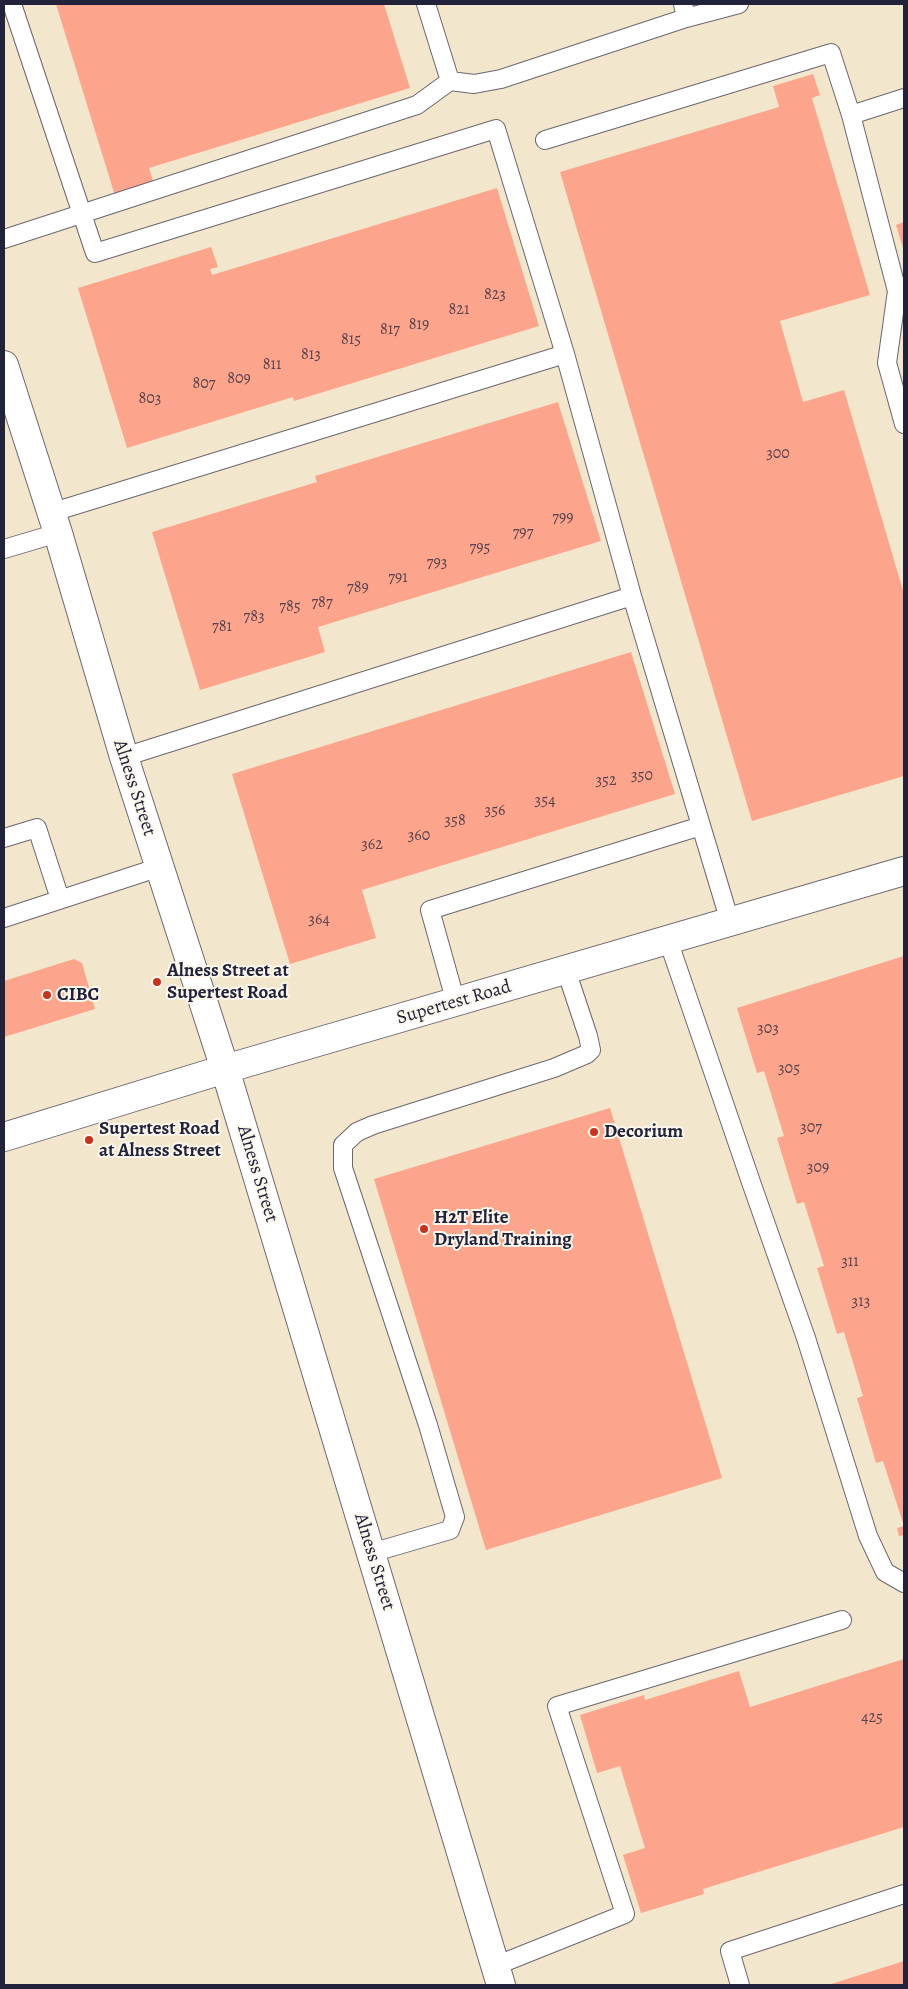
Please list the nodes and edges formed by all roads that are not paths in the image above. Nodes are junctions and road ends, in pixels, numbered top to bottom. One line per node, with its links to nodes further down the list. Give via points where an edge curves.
1 (12, 4): 9 (lane)
2 (426, 4): 5 (lane)
3 (739, 4): 4 (lane)
4 (685, 11): 5 (lane, via 501,80 474,84)
5 (450, 82): 9 (lane, via 417,105)
6 (904, 98): 7 (lane)
7 (851, 115): 8 (lane, via 831,53); 13 (lane, via 896,291 887,363)
8 (545, 140)
9 (82, 214): 10 (lane); 11 (lane, via 95,254 496,129)
10 (4, 239)
11 (565, 354): 14 (lane); 16 (lane)
12 (4, 365): 14 (street, Alness Street)
13 (904, 424)
14 (54, 523): 15 (lane); 17 (street, Alness Street)
15 (4, 549)
16 (632, 596): 17 (lane); 18 (lane)
17 (124, 757): 20 (street, Alness Street)
18 (701, 826): 24 (lane); 27 (lane, via 430,910)
19 (4, 838): 22 (lane, via 37,828)
20 (160, 867): 22 (lane); 28 (street, Alness Street)
21 (904, 871): 24 (street, Supertest Road)
22 (60, 900): 23 (lane)
23 (4, 918)
24 (730, 922): 25 (street, Supertest Road)
25 (668, 940): 26 (street, Supertest Road); 31 (lane, via 806,1338 868,1536 885,1572)
26 (566, 970): 27 (street, Supertest Road); 30 (lane, via 588,1036 591,1050 587,1054 554,1068 373,1125 357,1132 343,1145 343,1168 428,1424 455,1517 450,1530)
27 (456, 1003): 28 (street, Supertest Road)
28 (226, 1069): 29 (street, Supertest Road); 30 (street, Alness Street)
29 (4, 1137)
30 (371, 1553): 34 (street, Alness Street)
31 (904, 1583)
32 (842, 1620): 34 (lane, via 557,1706 625,1914)
33 (904, 1894): 35 (lane, via 730,1950)
34 (498, 1976)
35 (740, 1985)

